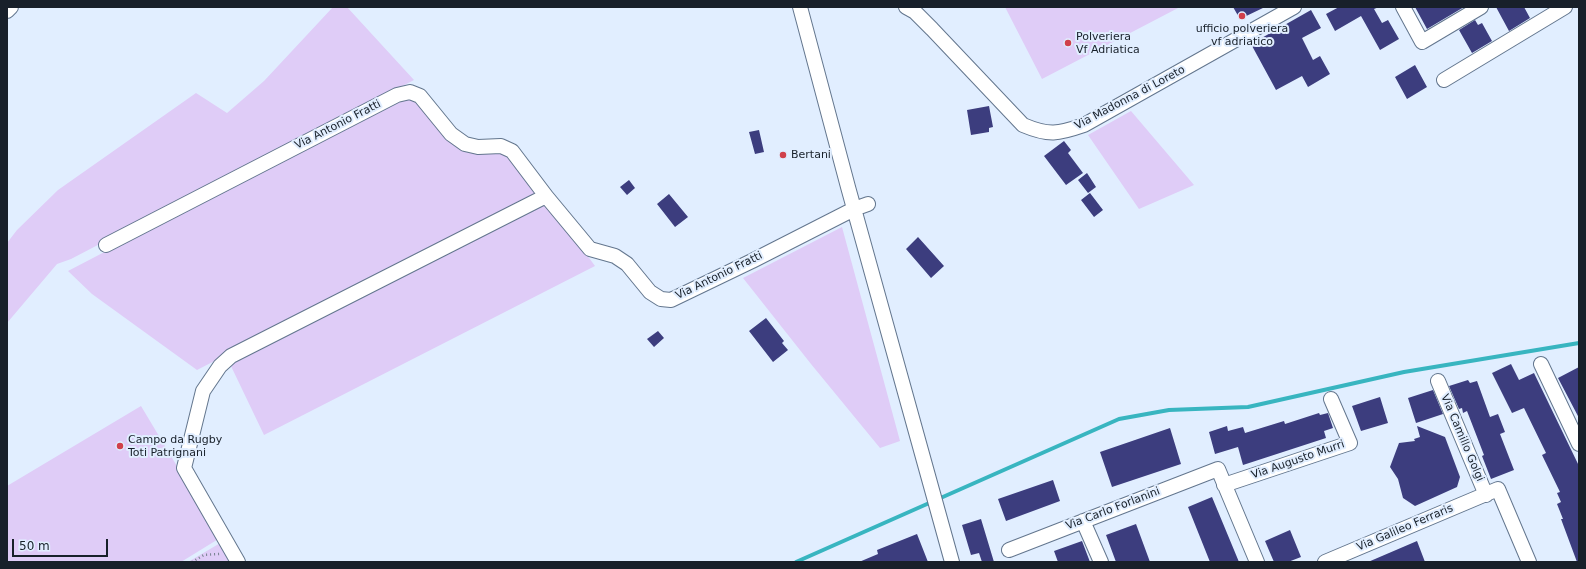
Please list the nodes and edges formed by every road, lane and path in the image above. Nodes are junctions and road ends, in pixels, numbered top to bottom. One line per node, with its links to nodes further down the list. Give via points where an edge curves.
1 (11, 7): 8 (street)
2 (800, 7): 12 (street)
3 (906, 7): 4 (street, Via Madonna di Loreto, via 932,29 1023,125 1038,131 1061,133 1084,125)
4 (1294, 7)
5 (1403, 7): 6 (street, via 1422,42)
6 (1481, 7)
7 (1565, 7): 9 (street)
8 (7, 11)
9 (1444, 80)
10 (546, 196): 12 (street, Via Antonio Fratti, via 590,250 615,256 627,264 650,292 661,300 670,300); 13 (street, Via Antonio Fratti, via 512,151 501,146 478,147 465,144 451,134 420,96 410,92 397,95); 22 (street, via 231,356 220,366 203,391 184,468)
11 (868, 204): 12 (street, Via Antonio Fratti)
12 (854, 209): 24 (street)
13 (106, 245)
14 (1541, 364): 17 (street)
15 (1438, 381): 19 (street, Via Camillo Golgi)
16 (1331, 399): 18 (street, Via Augusto Murri, via 1350,443)
17 (1579, 444)
18 (1224, 485): 20 (street, Via Carlo Forlanini, via 1218,469); 26 (street)
19 (1486, 495): 27 (street, Via Galileo Ferraris); 28 (street, via 1498,490)
20 (1083, 521): 21 (street, Via Carlo Forlanini); 25 (street)
21 (1009, 550)
22 (235, 557): 23 (path, via 204,555)
23 (192, 562)
24 (952, 562)
25 (1100, 562)
26 (1257, 562)
27 (1325, 562)
28 (1528, 562)

